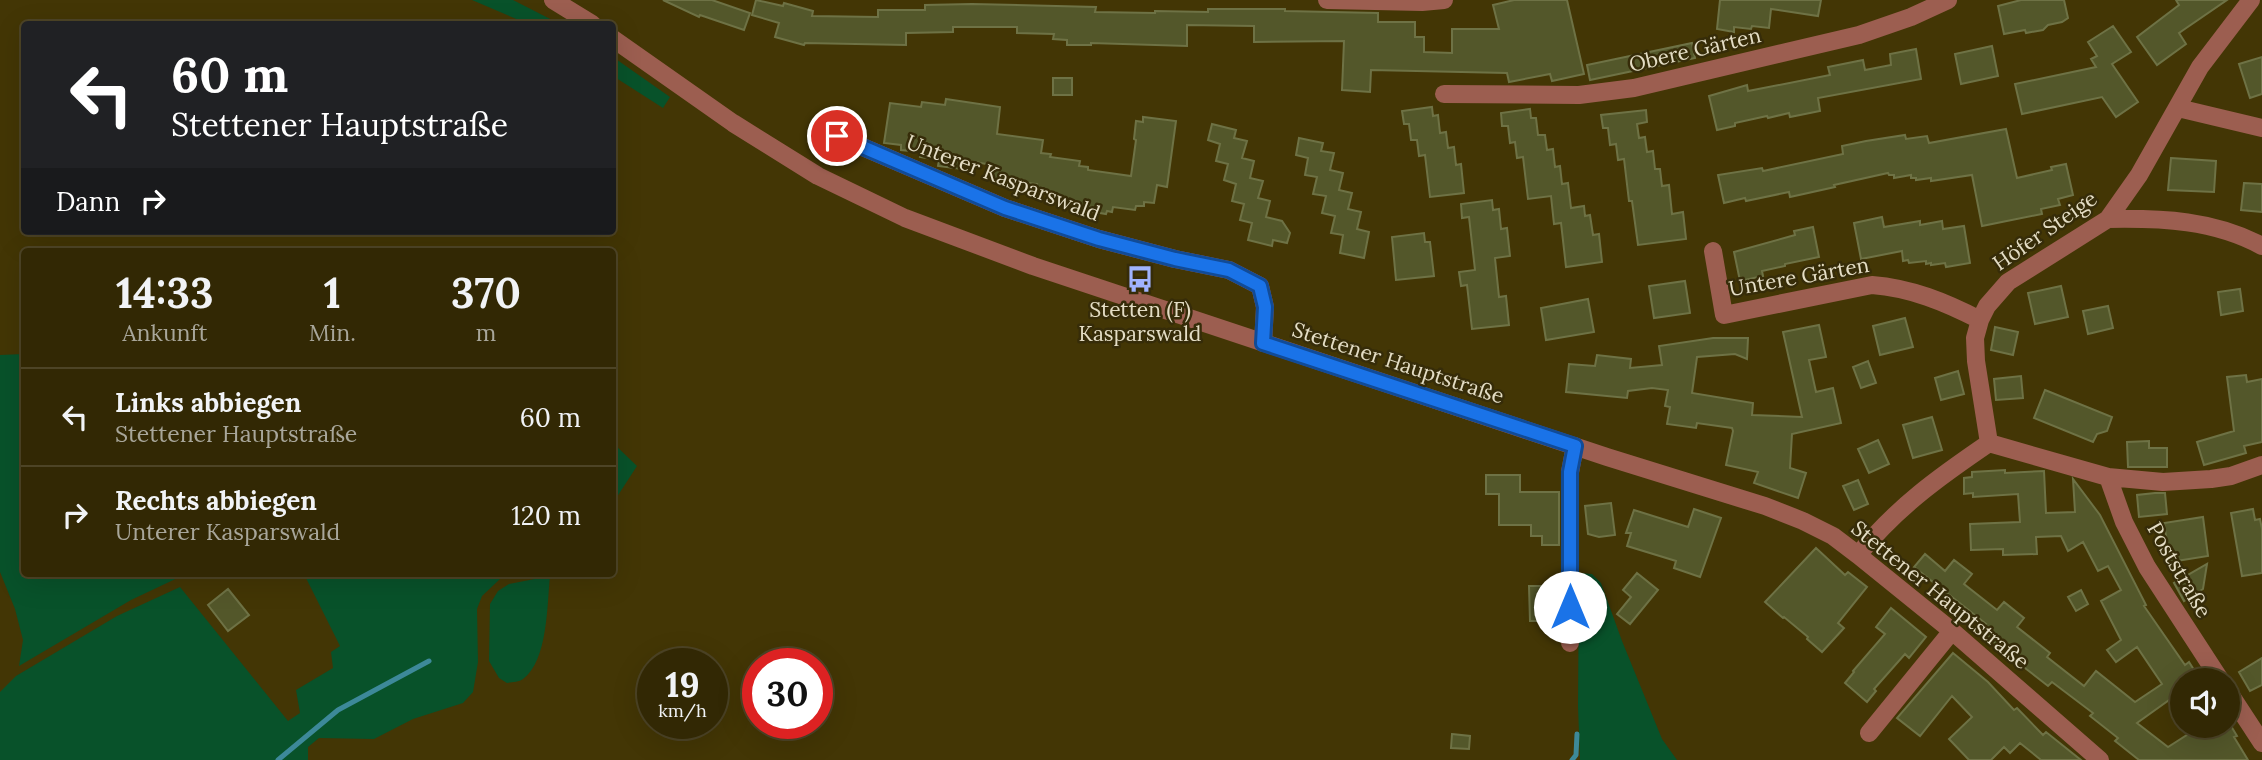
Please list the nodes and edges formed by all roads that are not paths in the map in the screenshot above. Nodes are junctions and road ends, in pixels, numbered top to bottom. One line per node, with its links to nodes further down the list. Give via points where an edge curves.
1 (553, 0): 6 (street)
2 (1327, 0): 3 (street)
3 (1444, 0)
4 (1948, 0): 8 (street, Obere Gärten, via 1859,35 1634,88 1579,95)
5 (2251, 0): 9 (street, Höfer Steige, via 2200,67)
6 (587, 21)
7 (616, 41): 16 (street, Stettener Hauptstraße, via 733,123 872,204 1033,266)
8 (1444, 94)
9 (2178, 108): 10 (street); 12 (street, Höfer Steige)
10 (2262, 128)
11 (837, 136): 16 (street, Unterer Kasparswald, via 1016,212 1099,239 1229,270 1260,286 1265,307)
12 (2108, 219): 13 (street, via 2205,224); 15 (street, Höfer Steige, via 2008,282)
13 (2262, 246)
14 (1713, 251): 15 (street, Untere Gärten, via 1724,315 1872,285 1915,292)
15 (1980, 320): 17 (street, Höfer Steige, via 1976,361)
16 (1263, 343): 18 (street, Stettener Hauptstraße)
17 (1989, 443): 20 (street); 21 (street, via 1932,481)
18 (1575, 446): 21 (street, Stettener Hauptstraße, via 1765,506 1833,536); 23 (street, via 1570,472)
19 (2262, 465): 20 (street, via 2211,479 2163,482)
20 (2108, 477): 24 (street, Poststraße, via 2147,567)
21 (1858, 555): 22 (street, Stettener Hauptstraße)
22 (1952, 631): 26 (street); 28 (street, Stettener Hauptstraße)
23 (1570, 643)
24 (2213, 668)
25 (2240, 709): 27 (street)
26 (1868, 733)
27 (2262, 743)
28 (2100, 760)

